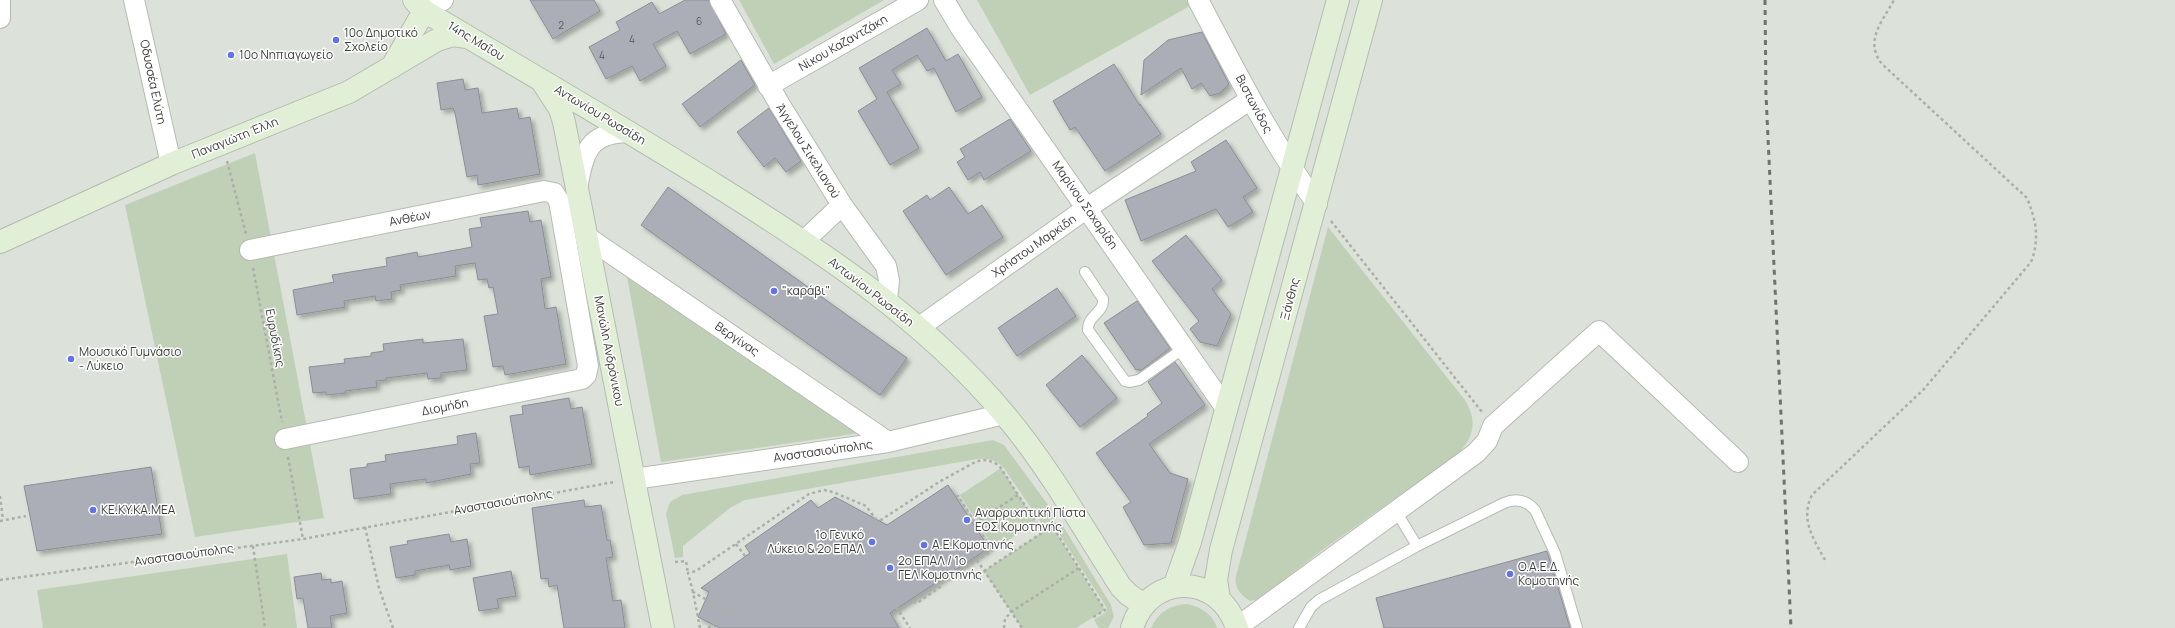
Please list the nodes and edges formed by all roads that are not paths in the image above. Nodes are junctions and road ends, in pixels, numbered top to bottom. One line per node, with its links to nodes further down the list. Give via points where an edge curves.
1 (134, 0): 18 (street, Οδυσσέα Ελύτη)
2 (443, 0): 10 (street)
3 (720, 0): 15 (street, Άγγελου Σικελιανού)
4 (918, 0): 15 (street, Νίκου Καζαντζάκη)
5 (944, 0): 23 (street, Μαρίνου Σαχαρίδη)
6 (1198, 0): 16 (street, Βιστωνίδος)
7 (1338, 0): 19 (street)
8 (1371, 0): 21 (street, Ξάνθης)
9 (0, 2): 11 (street)
10 (419, 5): 12 (street, 14ης Μαΐου); 13 (street)
11 (0, 18)
12 (467, 37): 13 (street, Παναγιώτη Έλλη, via 453,35 437,40); 14 (street, 14ης Μαΐου)
13 (392, 68): 18 (street, Παναγιώτη Έλλη, via 349,92)
14 (540, 79): 17 (street, Αντωνίου Ρωσσίδη); 20 (street, Μανώλη Ανδρόνικου, via 560,109)
15 (768, 86): 22 (street, Άγγελου Σικελιανού)
16 (1251, 99): 19 (street, Βιστωνίδος); 23 (street, Χρήστου Μαρκίδη)
17 (630, 132): 20 (street, via 612,132 593,144 581,165); 25 (street, Αντωνίου Ρωσσίδη)
18 (171, 164): 26 (street, Παναγιώτη Έλλη)
19 (1292, 171): 21 (street, Βιστωνίδος); 34 (street)
20 (577, 188): 24 (street, Μανώλη Ανδρόνικου)
21 (1317, 204): 43 (street, Ξάνθης, via 1221,550 1216,580)
22 (842, 205): 25 (street); 31 (street, Άγγελου Σικελιανού, via 886,266 889,280)
23 (1087, 208): 32 (street, Χρήστου Μαρκίδη); 33 (street, Μαρίνου Σαχαρίδη)
24 (587, 237): 29 (street, Μανώλη Ανδρόνικου); 37 (street, Βεργίνας)
25 (804, 241): 31 (street, Αντωνίου Ρωσσίδη)
26 (0, 242)
27 (250, 250): 30 (street, Ανθέων, via 549,191 557,196 560,207)
28 (1085, 272): 33 (lane, via 1103,299 1102,309 1090,320 1088,330 1124,381 1139,380)
29 (596, 286): 30 (street); 39 (street, Μανώλη Ανδρόνικου)
30 (575, 290): 36 (street, Διομήδη, via 588,366 586,375 578,381)
31 (887, 301): 32 (street, Αντωνίου Ρωσσίδη)
32 (918, 328): 35 (street, Αντωνίου Ρωσσίδη, via 960,367)
33 (1184, 348): 34 (street, Μαρίνου Σαχαρίδη)
34 (1227, 410): 42 (street, via 1190,542)
35 (1004, 414): 37 (street, Αναστασιούπολης); 44 (street, Αντωνίου Ρωσσίδη, via 1029,446 1121,587 1128,595)
36 (285, 439)
37 (888, 442): 39 (street, Αναστασιούπολης)
38 (1738, 462): 40 (street, via 1599,331 1493,426 1480,450)
39 (634, 479): 45 (street, Μανώλη Ανδρόνικου)
40 (1396, 511): 41 (lane); 47 (street)
41 (1417, 546): 48 (lane, via 1319,600 1311,607); 49 (lane, via 1504,503 1517,500 1524,502 1535,510 1555,553)
42 (1174, 587): 43 (street, via 1201,589); 44 (street, via 1157,593)
43 (1219, 599): 47 (street, via 1229,611)
44 (1143, 604): 46 (street)
45 (663, 628)
46 (1132, 628)
47 (1236, 628)
48 (1299, 628)
49 (1577, 628)

